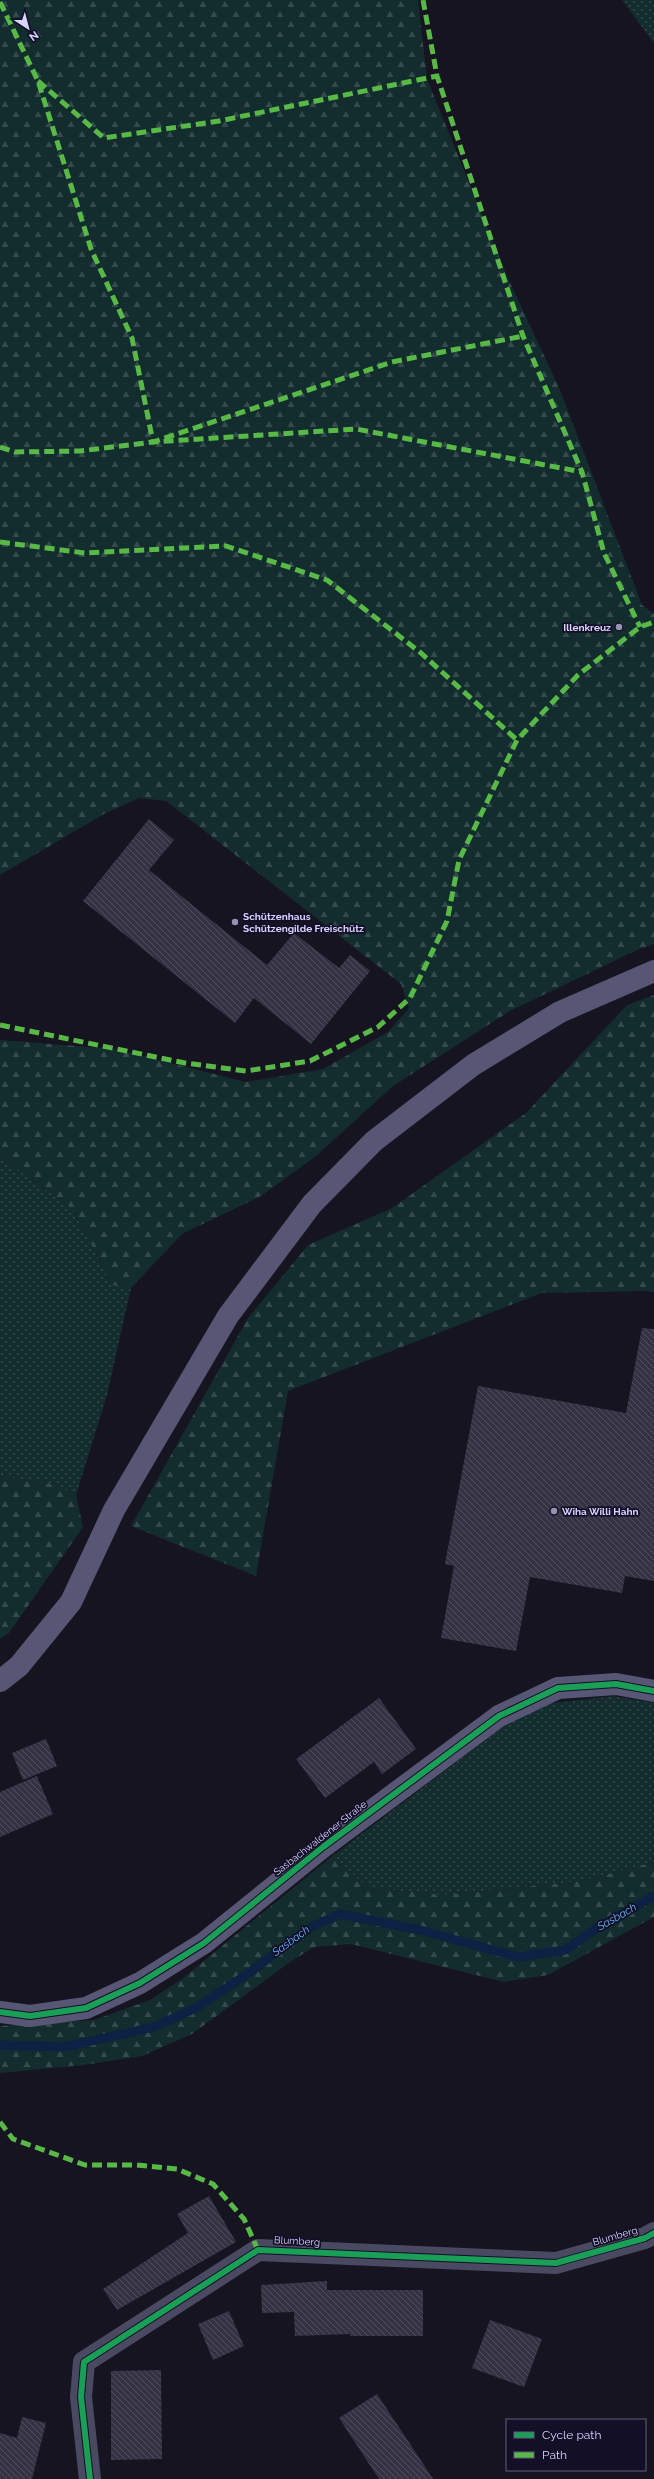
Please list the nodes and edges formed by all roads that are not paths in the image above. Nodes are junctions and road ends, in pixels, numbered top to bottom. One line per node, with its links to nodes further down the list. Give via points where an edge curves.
1 (654, 971): 2 (main road, via 560,1012 473,1065 374,1141 312,1204 228,1316 114,1510 71,1602 19,1666)
2 (0, 1681)
3 (654, 1690): 4 (main road, Sasbachwaldener Straße, via 616,1684 558,1688 499,1716 323,1847 204,1943 140,1983 86,2008 30,2016)
4 (0, 2012)
5 (654, 2233): 6 (street, Blumberg, via 645,2238 556,2263 258,2250 84,2362 81,2397)
6 (90, 2479)

